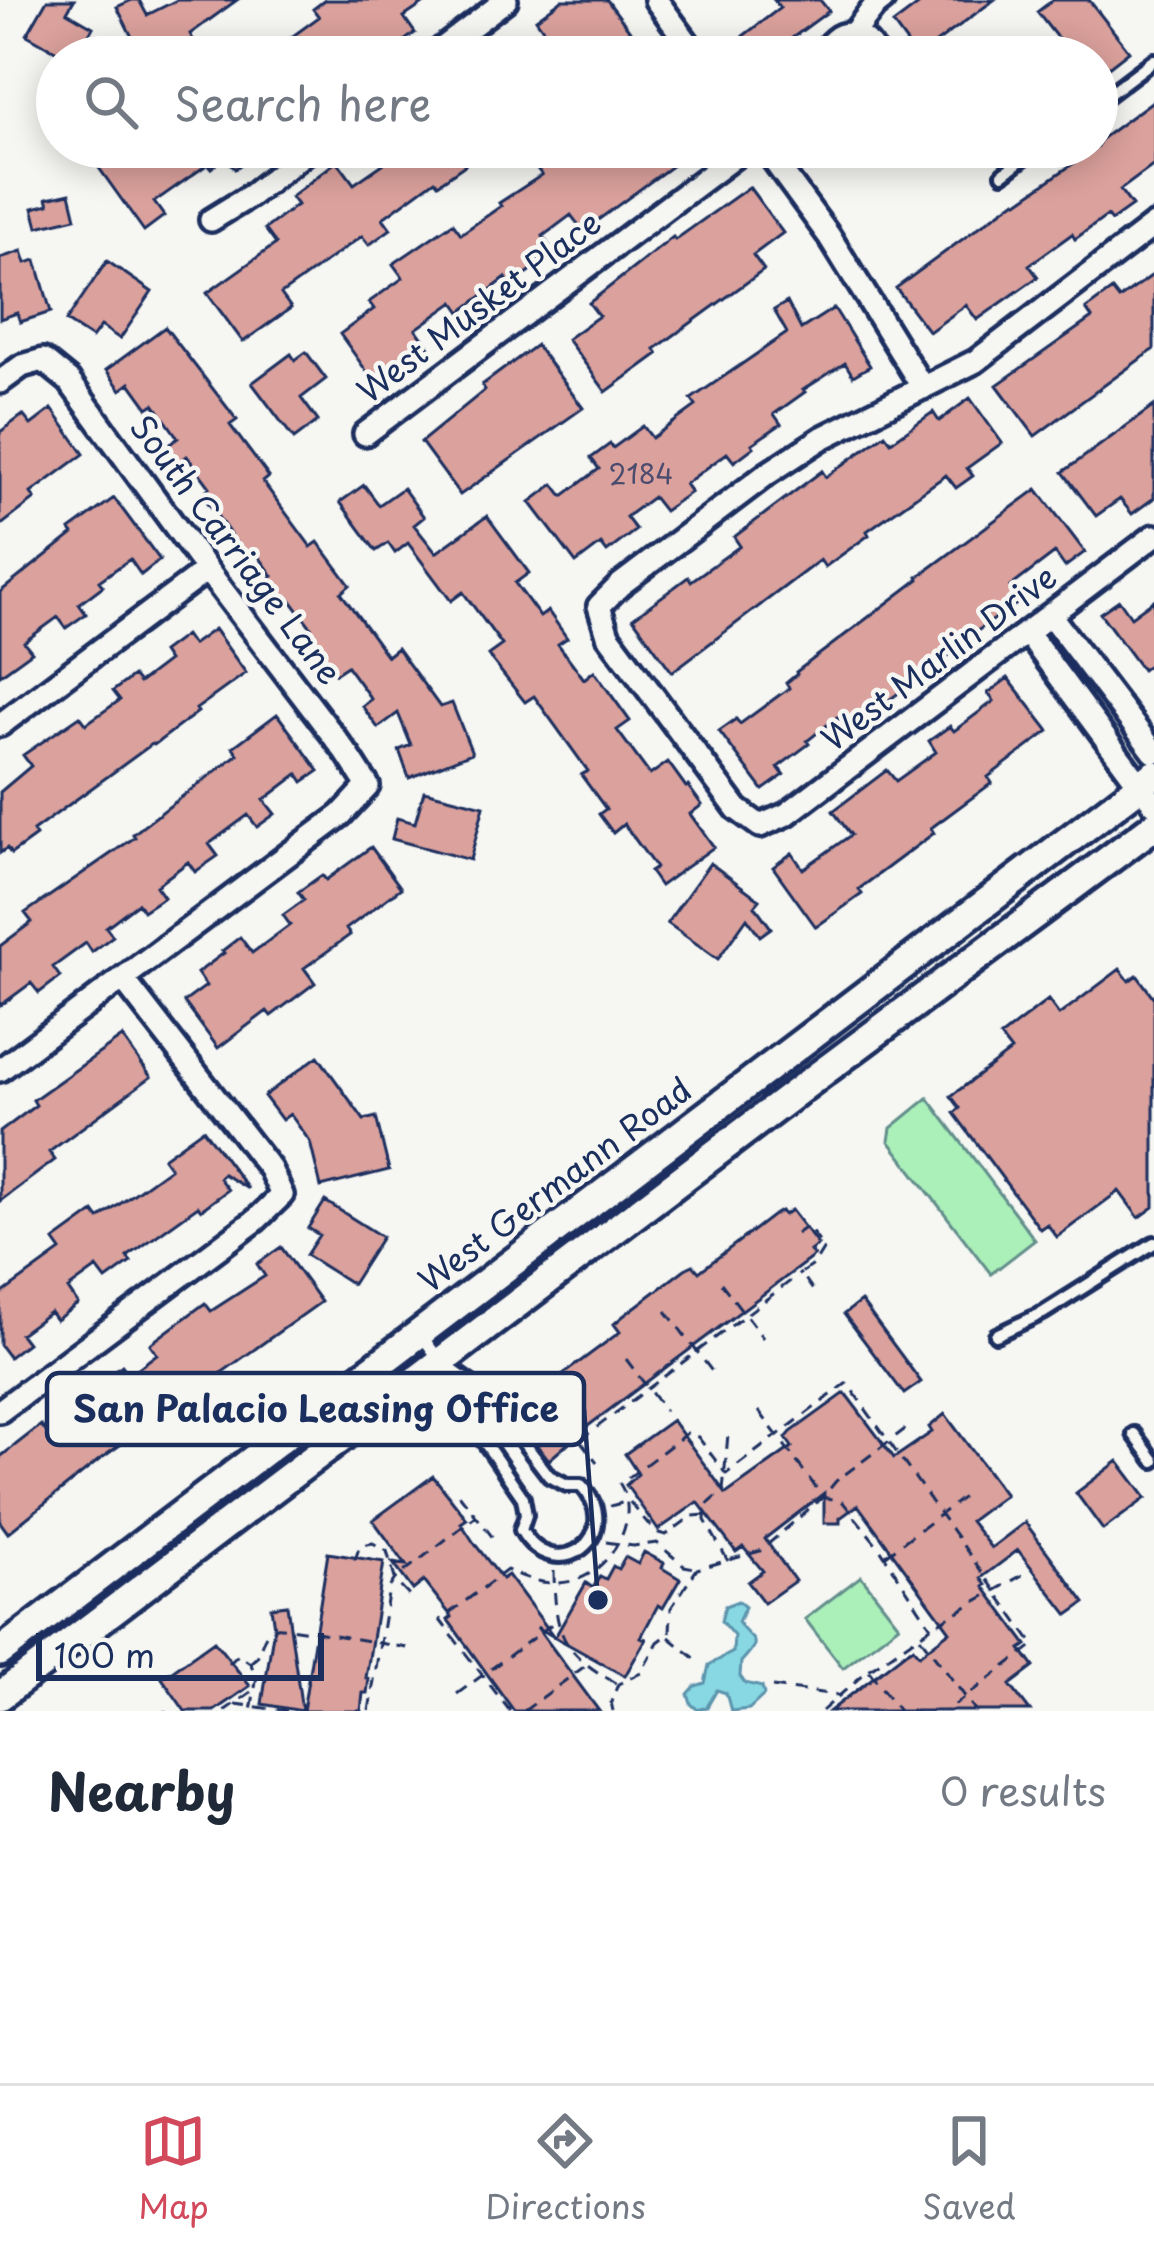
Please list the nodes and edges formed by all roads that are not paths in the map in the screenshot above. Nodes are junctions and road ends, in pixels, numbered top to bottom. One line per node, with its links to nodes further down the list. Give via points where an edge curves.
1 (506, 0): 5 (street)
2 (656, 0): 6 (street)
3 (883, 0): 4 (street)
4 (854, 34): 7 (street); 8 (street)
5 (459, 36)
6 (683, 36)
7 (845, 36)
8 (857, 36)
9 (1154, 60): 10 (lane)
10 (1118, 87)
11 (287, 168): 16 (street)
12 (719, 168): 20 (street, West Musket Place)
13 (780, 168): 19 (street)
14 (1011, 168): 15 (lane)
15 (1003, 174)
16 (211, 220)
17 (1154, 226): 19 (street, via 976,362)
18 (0, 382): 22 (street, South Carriage Lane, via 43,359 69,381)
19 (922, 388): 24 (street, West Marlin Drive, via 822,438 620,585 599,606 608,634 737,809 760,826)
20 (365, 434)
21 (1154, 536): 23 (street, West Marlin Drive)
22 (207, 570): 25 (street); 29 (street, South Carriage Lane, via 368,787)
23 (1051, 616): 24 (street, West Marlin Drive); 26 (street)
24 (1028, 634): 27 (street)
25 (0, 725)
26 (1154, 752)
27 (1150, 788): 32 (main road, West Germann Road)
28 (1154, 826): 34 (main road)
29 (123, 979): 30 (street); 35 (street, via 282,1195)
30 (0, 1070)
31 (1154, 1243): 33 (lane)
32 (420, 1334): 34 (lane); 40 (main road, West Germann Road)
33 (996, 1335)
34 (441, 1363): 36 (lane, via 475,1385); 38 (lane, via 452,1395); 41 (main road)
35 (0, 1411)
36 (504, 1425): 38 (lane); 38 (lane, via 549,1476 591,1496 597,1525 582,1549 554,1556 528,1543 523,1498)
37 (1134, 1434): 39 (lane)
38 (484, 1439)
39 (1154, 1461)
40 (0, 1652)
41 (0, 1696)

